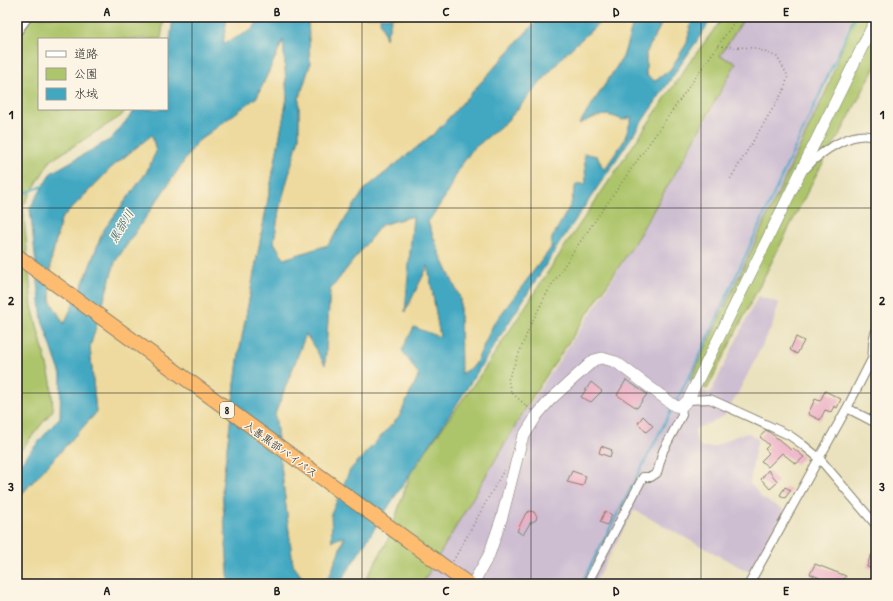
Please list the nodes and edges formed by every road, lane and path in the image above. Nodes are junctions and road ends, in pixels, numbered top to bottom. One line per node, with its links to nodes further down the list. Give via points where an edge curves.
1 (28, 17): 4 (street)
2 (738, 17): 5 (path)
3 (876, 19): 7 (street)
4 (17, 32)
5 (718, 46): 8 (path, via 756,48 777,58 788,76 784,90); 14 (path, via 574,252 548,291 531,324 508,380 511,392)
6 (876, 138): 7 (street, via 854,137 840,142 813,160)
7 (800, 174): 12 (street)
8 (729, 182)
9 (17, 256): 19 (highway, 入善黒部バイパス / 8)
10 (876, 331): 11 (street, via 872,343)
11 (874, 356): 13 (street)
12 (685, 403): 14 (street, via 675,406 616,362 602,358 588,365); 16 (street, via 710,399 789,436); 23 (street, via 682,415 663,451 657,472 651,477 643,477)
13 (847, 408): 15 (street); 16 (street)
14 (537, 415): 21 (street, via 522,439 489,556)
15 (876, 423)
16 (819, 458): 18 (street); 24 (street)
17 (506, 466): 19 (path)
18 (876, 525)
19 (445, 562): 21 (highway, 入善黒部バイパス / 8)
20 (444, 575): 22 (path)
21 (472, 581)
22 (439, 584)
23 (587, 584)
24 (749, 584)

